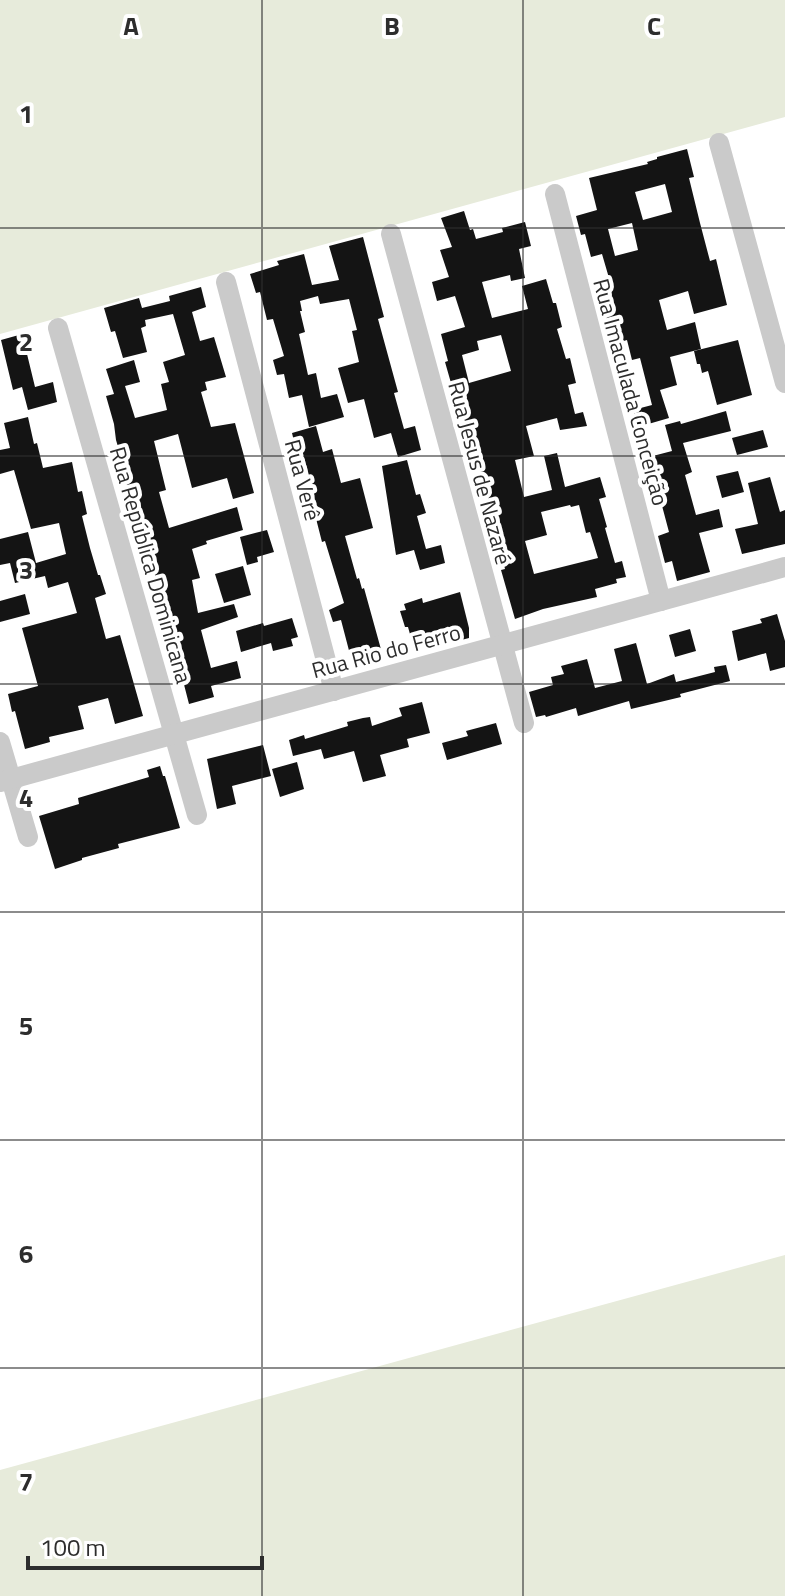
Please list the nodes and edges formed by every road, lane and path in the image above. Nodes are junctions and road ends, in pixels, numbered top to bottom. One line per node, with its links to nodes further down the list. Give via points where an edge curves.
1 (719, 143): 6 (street)
2 (555, 194): 8 (street, Rua Imaculada Conceição)
3 (391, 234): 9 (street, Rua Jesus de Nazaré)
4 (226, 282): 10 (street, Rua Verê)
5 (58, 328): 12 (street, Rua República Dominicana)
6 (785, 383)
7 (785, 567): 8 (street, Rua Rio do Ferro)
8 (661, 601): 9 (street, Rua Rio do Ferro)
9 (502, 645): 10 (street, Rua Rio do Ferro); 11 (street, Rua Jesus de Nazaré)
10 (334, 691): 12 (street, Rua Rio do Ferro)
11 (524, 723)
12 (174, 734): 14 (street, Rua Rio do Ferro); 15 (street, Rua República Dominicana)
13 (0, 742): 14 (street)
14 (6, 780): 16 (street)
15 (197, 815)
16 (28, 837)

